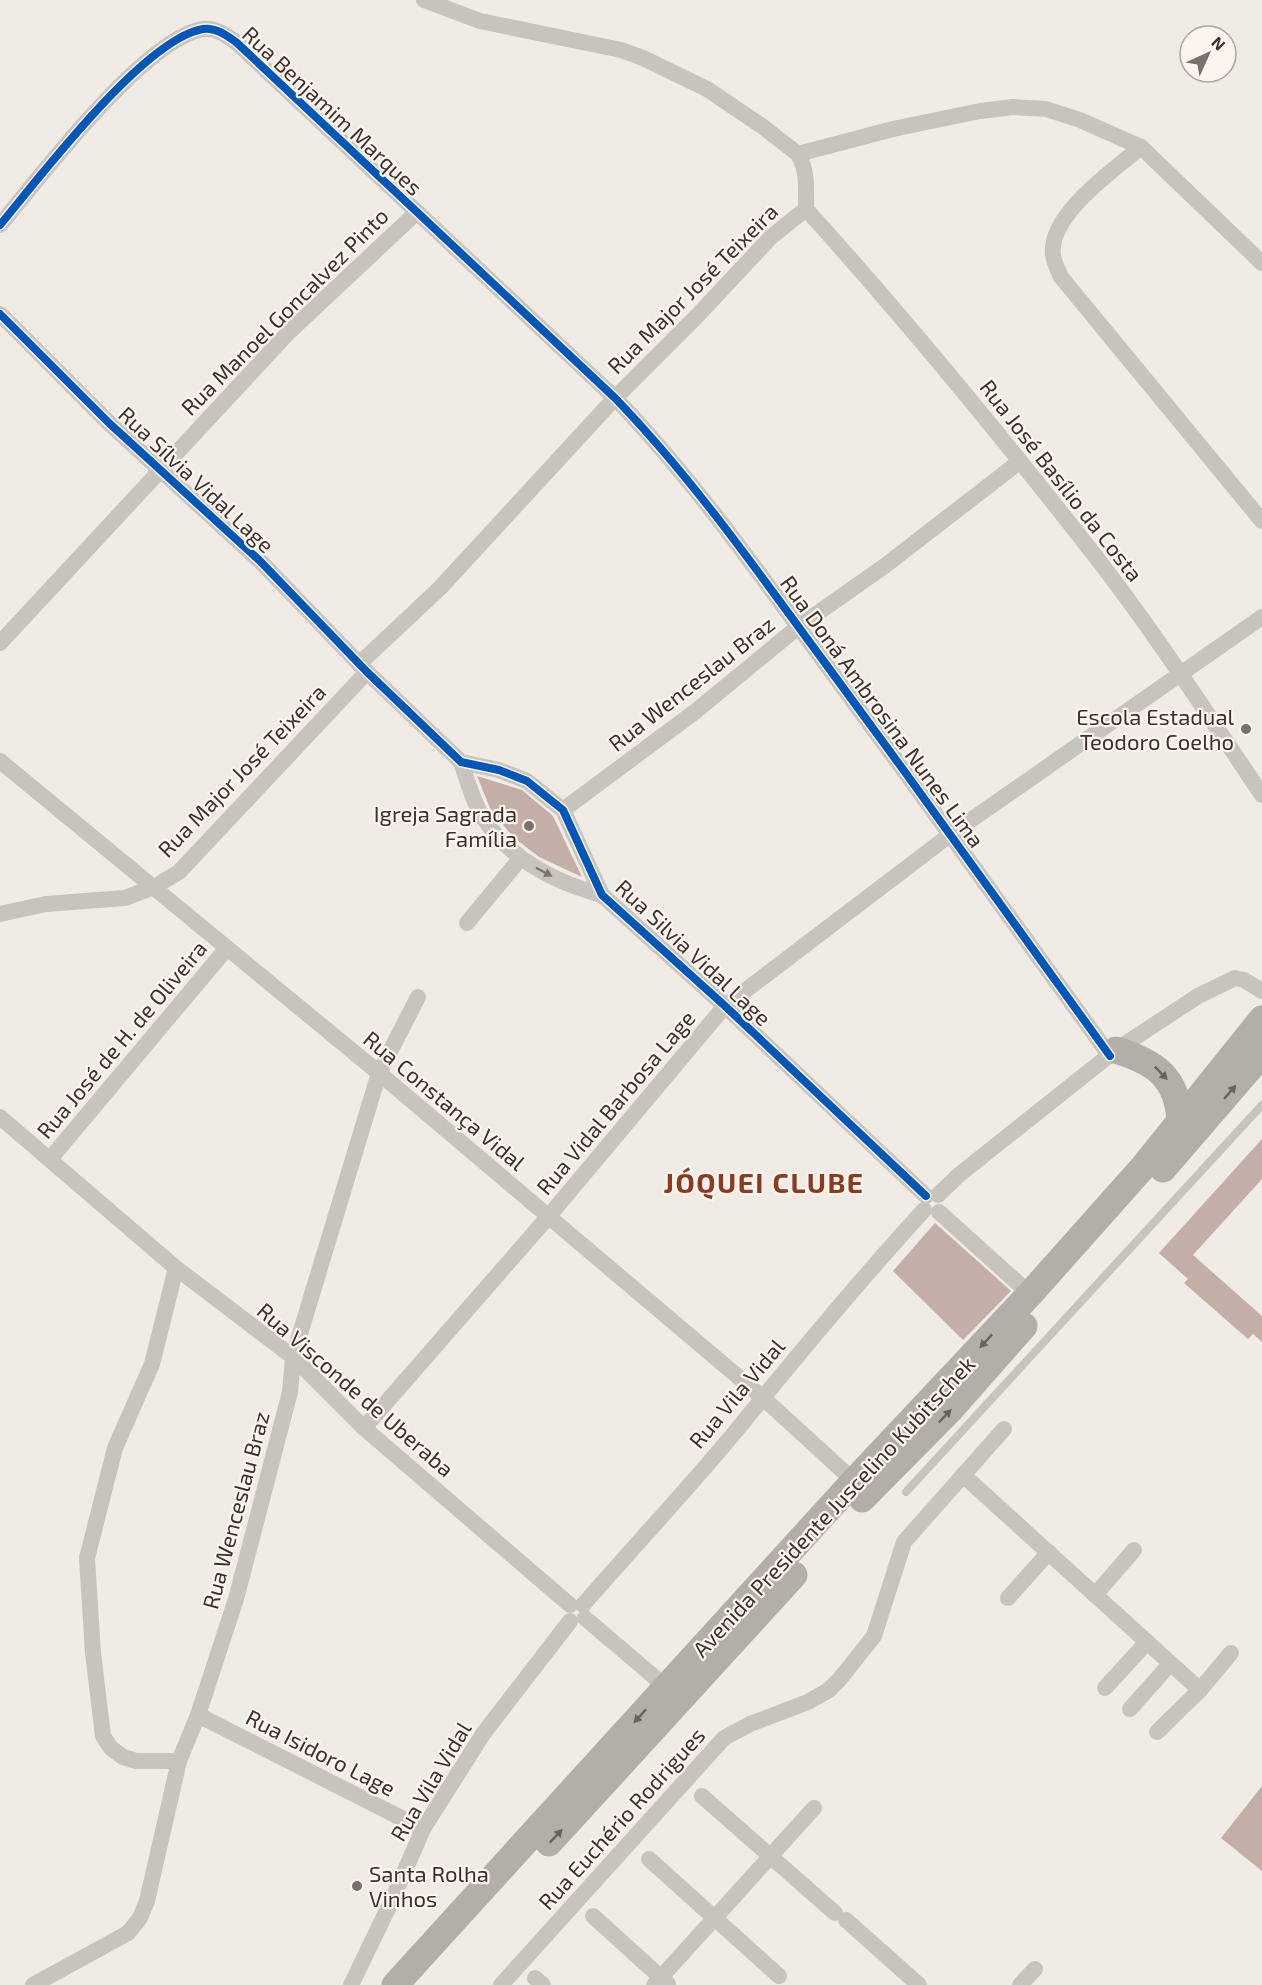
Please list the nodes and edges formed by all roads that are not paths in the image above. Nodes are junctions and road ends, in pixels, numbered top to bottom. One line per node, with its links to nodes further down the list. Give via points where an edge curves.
1 (424, 0): 3 (street, via 480,21 643,58 707,89)
2 (1141, 147): 3 (street, via 1080,120 1046,110 1014,107 902,127); 7 (street); 12 (street, via 1080,200 1054,238 1053,255 1061,277)
3 (798, 154): 4 (street, Rua Major José Teixeira, via 806,180)
4 (806, 209): 9 (street, Rua Major José Teixeira, via 771,237); 10 (street, Rua José Basílio da Costa, via 890,302)
5 (417, 212): 6 (street, Rua Benjamim Marques, via 236,42 220,31 204,28 157,53 115,91); 9 (street, Rua Benjamim Marques); 11 (street, Rua Manoel Goncalvez Pinto, via 287,334)
6 (0, 225)
7 (1262, 263)
8 (0, 314): 11 (street, Rua Sílvia Vidal Lage)
9 (615, 398): 14 (street, Rua Doná Ambrosina Nunes Lima, via 690,480); 16 (street, Rua Major José Teixeira)
10 (1019, 462): 14 (street, Rua Wenceslau Braz, via 886,566); 17 (street, Rua José Basílio da Costa, via 1097,558)
11 (160, 469): 15 (street, Rua Manoel Goncalvez Pinto); 16 (street, Rua Sílvia Vidal Lage, via 260,561)
12 (1262, 521)
13 (1262, 617): 17 (street, Rua Vidal Barbosa Lage)
14 (798, 627): 21 (street, Rua Wenceslau Braz, via 696,711); 22 (street, Rua Doná Ambrosina Nunes Lima)
15 (0, 643)
16 (363, 668): 19 (street); 24 (street, Rua Major José Teixeira, via 197,854 179,872)
17 (1181, 674): 20 (street, Rua José Basílio da Costa); 22 (street, Rua Vidal Barbosa Lage)
18 (0, 761): 24 (street, Rua Constança Vidal)
19 (461, 762): 21 (street, Rua Silvia Vidal Lage, via 527,781); 23 (street, via 481,814)
20 (1262, 795)
21 (563, 810): 25 (street, Rua Silvia Vidal Lage)
22 (951, 834): 31 (street, Rua Vidal Barbosa Lage); 33 (street, Rua Doná Ambrosina Nunes Lima)
23 (520, 859): 25 (street, one-way to 25, via 546,874); 27 (street)
24 (154, 887): 26 (street, Rua Major José Teixeira, via 125,898 45,904); 28 (street, Rua Constança Vidal)
25 (602, 895): 31 (street, Rua Silvia Vidal Lage)
26 (0, 914)
27 (467, 923)
28 (227, 948): 35 (street, Rua Constança Vidal); 39 (street, Rua José de H. de Oliveira)
29 (1262, 991): 33 (street, Rua Vila Vidal, via 1244,980 1226,981)
30 (418, 997): 35 (street, Rua Wenceslau Braz)
31 (725, 1006): 40 (street, Rua Silvia Vidal Lage); 41 (street, Rua Vidal Barbosa Lage)
32 (1262, 1019): 38 (highway, Avenida Presidente Juscelino Kubitschek)
33 (1113, 1053): 38 (highway, one-way to 38, via 1149,1062 1168,1080 1179,1104); 40 (street, Rua Vila Vidal)
34 (1262, 1054): 79 (highway, Avenida Presidente Juscelino Kubitschek, one-way to 34, via 615,1774 866,1495 950,1410)
35 (379, 1073): 41 (street, Rua Constança Vidal); 44 (street, Rua Wenceslau Braz)
36 (1262, 1105): 50 (lane)
37 (0, 1117): 39 (street, Rua Visconde de Uberaba)
38 (1180, 1120): 43 (highway, Avenida Presidente Juscelino Kubitschek)
39 (50, 1159): 42 (street, Rua Visconde de Uberaba)
40 (932, 1204): 43 (street, Rua Silvia Vidal Lage); 45 (street, Rua Vila Vidal)
41 (548, 1217): 45 (street, Rua Constança Vidal); 46 (street, Rua Vidal Barbosa Lage)
42 (176, 1268): 44 (street, Rua Visconde de Uberaba); 65 (street, via 152,1364 115,1449 87,1558 103,1736 111,1748 136,1761)
43 (1030, 1294): 49 (highway, Avenida Presidente Juscelino Kubitschek, one-way to 49)
44 (293, 1358): 46 (street, Rua Visconde de Uberaba); 63 (street, Rua Wenceslau Braz, via 290,1392 236,1599)
45 (762, 1397): 49 (street, Rua Constança Vidal); 55 (street, Rua Vila Vidal)
46 (364, 1428): 55 (street, Rua Visconde de Uberaba)
47 (1004, 1429): 48 (street, Rua Euchério Rodrigues)
48 (963, 1475): 52 (street); 80 (street, Rua Euchério Rodrigues, via 904,1542 874,1636 839,1680 808,1702 724,1738)
49 (854, 1481): 59 (highway, Avenida Presidente Juscelino Kubitschek)
50 (906, 1492)
51 (1134, 1550): 53 (street)
52 (1048, 1552): 53 (street); 54 (street)
53 (1095, 1595): 56 (street)
54 (1008, 1598)
55 (577, 1612): 59 (street, Rua Visconde de Uberaba); 68 (street, Rua Vila Vidal, via 483,1734)
56 (1147, 1642): 58 (street); 60 (street)
57 (1232, 1653): 61 (street)
58 (1170, 1664): 61 (street); 62 (street)
59 (666, 1688): 78 (highway, Avenida Presidente Juscelino Kubitschek, one-way to 78)
60 (1106, 1688)
61 (1200, 1690): 64 (street)
62 (1130, 1709)
63 (198, 1715): 65 (street, Rua Wenceslau Braz); 68 (street, Rua Isidoro Lage)
64 (1157, 1732)
65 (179, 1761): 77 (street, Rua Wenceslau Braz, via 156,1867 140,1918 115,1942)
66 (702, 1796): 69 (street)
67 (814, 1808): 69 (street)
68 (423, 1828): 76 (street, Rua Vila Vidal)
69 (770, 1857): 72 (street); 81 (street)
70 (649, 1859): 72 (street)
71 (593, 1916): 75 (street)
72 (714, 1918): 74 (street); 75 (street)
73 (1035, 1969): 82 (street)
74 (779, 1976)
75 (661, 1982)
76 (354, 1983)
77 (33, 1985)
78 (395, 1985)
79 (414, 1985)
80 (501, 1985)
81 (919, 1985)
82 (1020, 1985)

